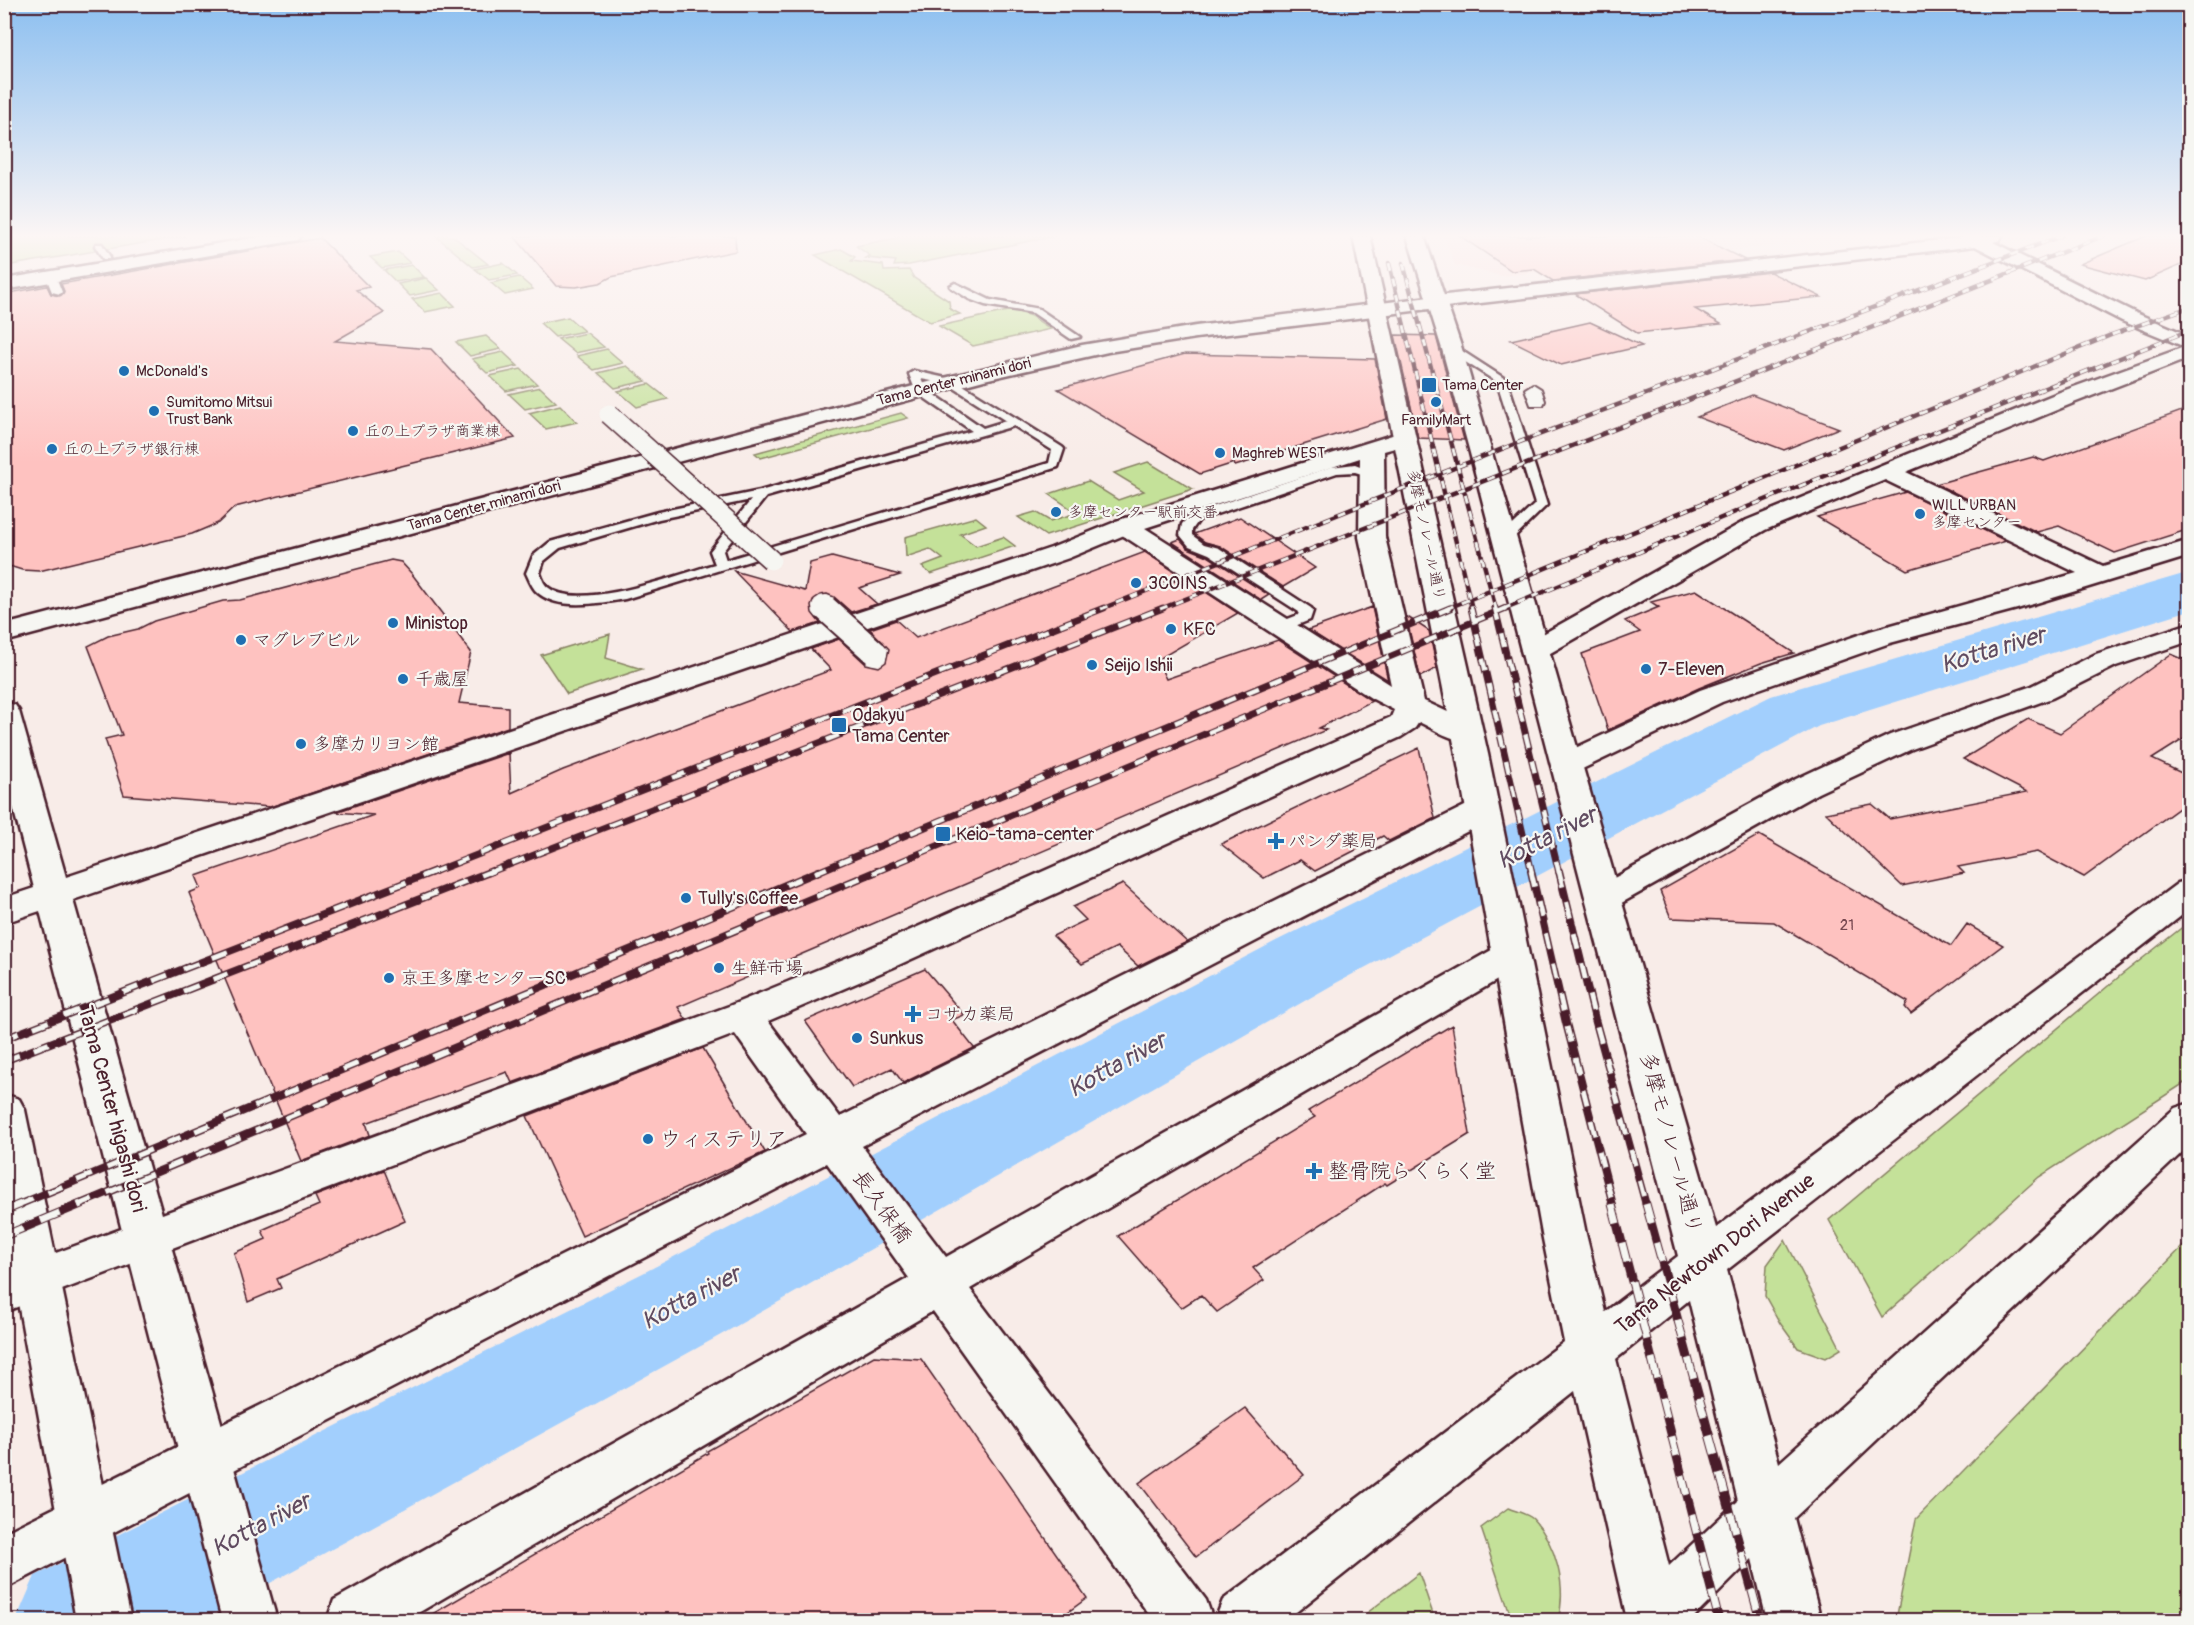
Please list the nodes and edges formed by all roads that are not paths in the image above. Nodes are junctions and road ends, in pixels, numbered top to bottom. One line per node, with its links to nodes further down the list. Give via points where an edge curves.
1 (1037, 312): 9 (lane)
2 (1287, 312): 9 (street, Tama Center minami dori, via 1179,320)
3 (1332, 312): 13 (street, Tama Center minami dori, via 1131,342)
4 (1378, 312): 17 (street, 多摩モノレール通り)
5 (1440, 312): 10 (street)
6 (2120, 312): 11 (street)
7 (2148, 312): 8 (street)
8 (2190, 331)
9 (1075, 337): 12 (street, Tama Center minami dori)
10 (1452, 349): 22 (street); 22 (lane, via 1502,380 1541,505)
11 (2186, 349): 19 (street)
12 (917, 382): 13 (street, Tama Center minami dori); 16 (lane); 28 (street, Tama Center minami dori); 31 (street, Tama Center minami dori)
13 (951, 382): 15 (lane)
14 (609, 414): 24 (street, bridge)
15 (1016, 422): 16 (lane); 25 (lane, via 1058,449 1054,465)
16 (981, 432): 20 (lane)
17 (1405, 438): 18 (street); 36 (street, 多摩モノレール通り)
18 (1372, 460): 21 (street); 29 (lane, via 1195,518 1187,524 1188,540 1198,548 1214,551 1306,611 1305,617); 34 (street, via 1372,537)
19 (1887, 472): 26 (street); 32 (street, via 1756,525)
20 (762, 494): 25 (lane, via 716,551); 25 (lane, via 657,516 555,545 538,559 534,573 540,588 559,597 588,600 625,595)
21 (1125, 526): 29 (street); 41 (street, via 1013,569)
22 (1504, 539): 32 (street)
23 (2190, 548): 26 (street)
24 (771, 560)
25 (722, 565)
26 (2101, 575): 37 (street, via 1880,637 1722,692)
27 (825, 608): 33 (street, bridge)
28 (4, 610)
29 (1280, 627): 34 (street, via 1381,692)
30 (2190, 631): 39 (street, via 2106,660 2042,692 1901,742)
31 (4, 634)
32 (1535, 650): 37 (street)
33 (875, 653)
34 (1410, 706): 36 (street); 44 (street, via 1404,722 1327,760)
35 (4, 711): 41 (street, Tama Center higashi dori)
36 (1467, 733): 38 (street, 多摩モノレール通り)
37 (1571, 776): 39 (street, 多摩モノレール通り)
38 (1485, 822): 43 (street, 多摩モノレール通り); 47 (street)
39 (1601, 886): 49 (street, 多摩モノレール通り)
40 (2190, 891): 49 (street, Tama Newtown Dori Avenue)
41 (54, 895): 42 (street); 48 (street, Tama Center higashi dori)
42 (4, 911)
43 (1507, 941): 50 (street); 52 (street)
44 (743, 1016): 47 (street, 長久保橋); 48 (street)
45 (4, 1110): 51 (street)
46 (2190, 1119): 54 (street)
47 (841, 1151): 50 (street, 長久保橋); 53 (street)
48 (147, 1240): 51 (street); 53 (street, Tama Center higashi dori)
49 (1703, 1263): 52 (street, Tama Newtown Dori Avenue); 54 (street, 多摩モノレール通り)
50 (927, 1267): 59 (street); 60 (street, 長久保橋)
51 (21, 1286): 55 (street)
52 (1590, 1352): 61 (street, Tama Newtown Dori Avenue); 62 (street)
53 (212, 1483): 55 (street); 58 (street, Tama Center higashi dori)
54 (1767, 1508): 62 (street); 63 (street, 多摩モノレール通り)
55 (90, 1545): 56 (street); 57 (street)
56 (4, 1562)
57 (104, 1620)
58 (249, 1620)
59 (354, 1620)
60 (1186, 1620)
61 (1243, 1620)
62 (1654, 1620)
63 (1794, 1620)

